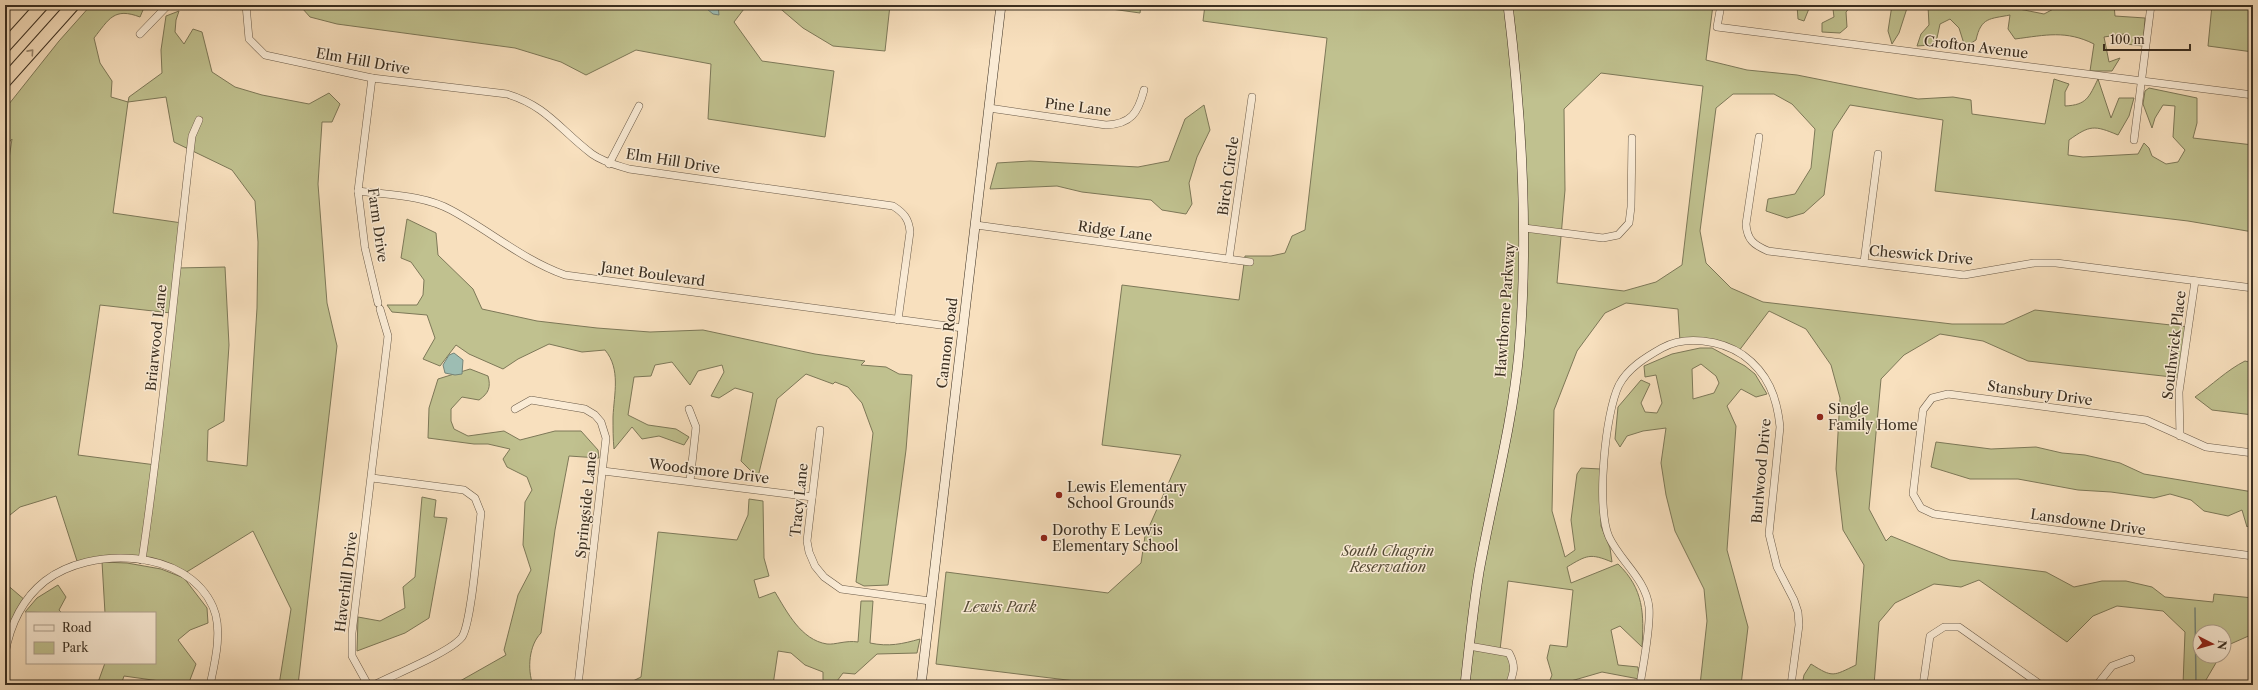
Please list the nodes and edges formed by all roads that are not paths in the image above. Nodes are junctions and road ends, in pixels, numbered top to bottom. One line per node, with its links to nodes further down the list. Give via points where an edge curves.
1 (42, 5): 10 (highway)
2 (73, 5): 12 (highway, one-way to 2)
3 (168, 5): 9 (street)
4 (246, 5): 11 (street, Elm Hill Drive, via 249,39 265,55)
5 (1001, 5): 18 (main road, Cannon Road)
6 (1508, 5): 27 (main road, Hawthorne Parkway, via 1516,71)
7 (1721, 5): 13 (street, Crofton Avenue, via 1717,27)
8 (2151, 5): 13 (street)
9 (140, 34)
10 (5, 46)
11 (372, 78): 24 (street, Elm Hill Drive, via 507,94 526,100); 25 (street, Farm Drive)
12 (5, 81)
13 (2141, 82): 15 (street, Crofton Avenue); 22 (street)
14 (1144, 90): 18 (street, Pine Lane, via 1140,104 1132,116 1121,124 1106,125)
15 (2253, 95)
16 (1252, 97): 28 (street, Birch Circle)
17 (639, 106): 24 (street)
18 (989, 108): 26 (main road, Cannon Road)
19 (199, 120): 46 (street, Briarwood Lane, via 192,136 158,449)
20 (1759, 137): 30 (street, Cheswick Drive, via 1746,224 1747,234 1755,245 1768,250)
21 (1632, 138): 27 (street, via 1629,223 1618,235 1603,238)
22 (2134, 140)
23 (1878, 154): 30 (street)
24 (609, 164): 33 (street, Elm Hill Drive, via 629,169 893,206 902,211 909,221 910,232)
25 (358, 190): 33 (street, Janet Boulevard, via 413,198 450,209 532,261 565,275); 41 (street, Farm Drive, via 365,248 388,336)
26 (976, 225): 28 (street, Ridge Lane); 34 (main road, Cannon Road)
27 (1524, 228): 48 (main road, Hawthorne Parkway, via 1519,352 1505,448 1479,573)
28 (1229, 260): 29 (street, Ridge Lane)
29 (1250, 262)
30 (1864, 262): 31 (street, Cheswick Drive, via 1964,275 2034,263 2056,263)
31 (2195, 281): 32 (street, Cheswick Drive); 38 (street, Southwick Place, via 2179,392)
32 (2253, 288)
33 (898, 320): 34 (street, Janet Boulevard)
34 (963, 328): 47 (main road, Cannon Road)
35 (515, 409): 40 (street, Springside Lane, via 531,400 585,409 595,415 601,422 606,438)
36 (689, 409): 42 (street, via 696,427)
37 (820, 430): 43 (street, Tracy Lane)
38 (2180, 436): 39 (street, Stansbury Drive, via 2206,447); 44 (street, Stansbury Drive, via 2146,420 1948,394 1932,398 1923,410 1913,494)
39 (2253, 453)
40 (603, 471): 42 (street, Woodsmore Drive); 54 (street, Springside Lane)
41 (372, 478): 52 (street, Haverhill Drive, via 352,641 352,656); 53 (street, via 464,490 475,498 481,513 468,619 461,638 446,649)
42 (690, 481): 43 (street, Woodsmore Drive)
43 (812, 497): 47 (street, Tracy Lane, via 807,541 815,566 824,577 841,589)
44 (1921, 508): 45 (street, Lansdowne Drive, via 1934,514)
45 (2253, 556)
46 (142, 560): 49 (street, via 93,560 61,570 44,582 14,618); 51 (street, via 185,573 204,592 213,608 217,625)
47 (930, 601): 55 (main road, Cannon Road)
48 (1469, 646): 56 (main road, Hawthorne Parkway); 57 (street, via 1509,653 1515,669)
49 (5, 654)
50 (2131, 659): 62 (street, via 2112,666)
51 (210, 685)
52 (368, 685)
53 (374, 685)
54 (578, 685)
55 (921, 685)
56 (1466, 685)
57 (1509, 685)
58 (1640, 685): 59 (street, Burlwood Drive, via 1649,607 1644,590 1614,547 1602,518 1601,498 1613,401 1620,385 1637,364 1670,344 1687,341 1727,346 1743,355 1772,387 1779,410 1780,427 1769,534 1777,567 1798,612 1799,626)
59 (1791, 685)
60 (1923, 685): 61 (street, via 1930,636 1944,627 1958,627)
61 (2041, 685)
62 (2097, 685)

